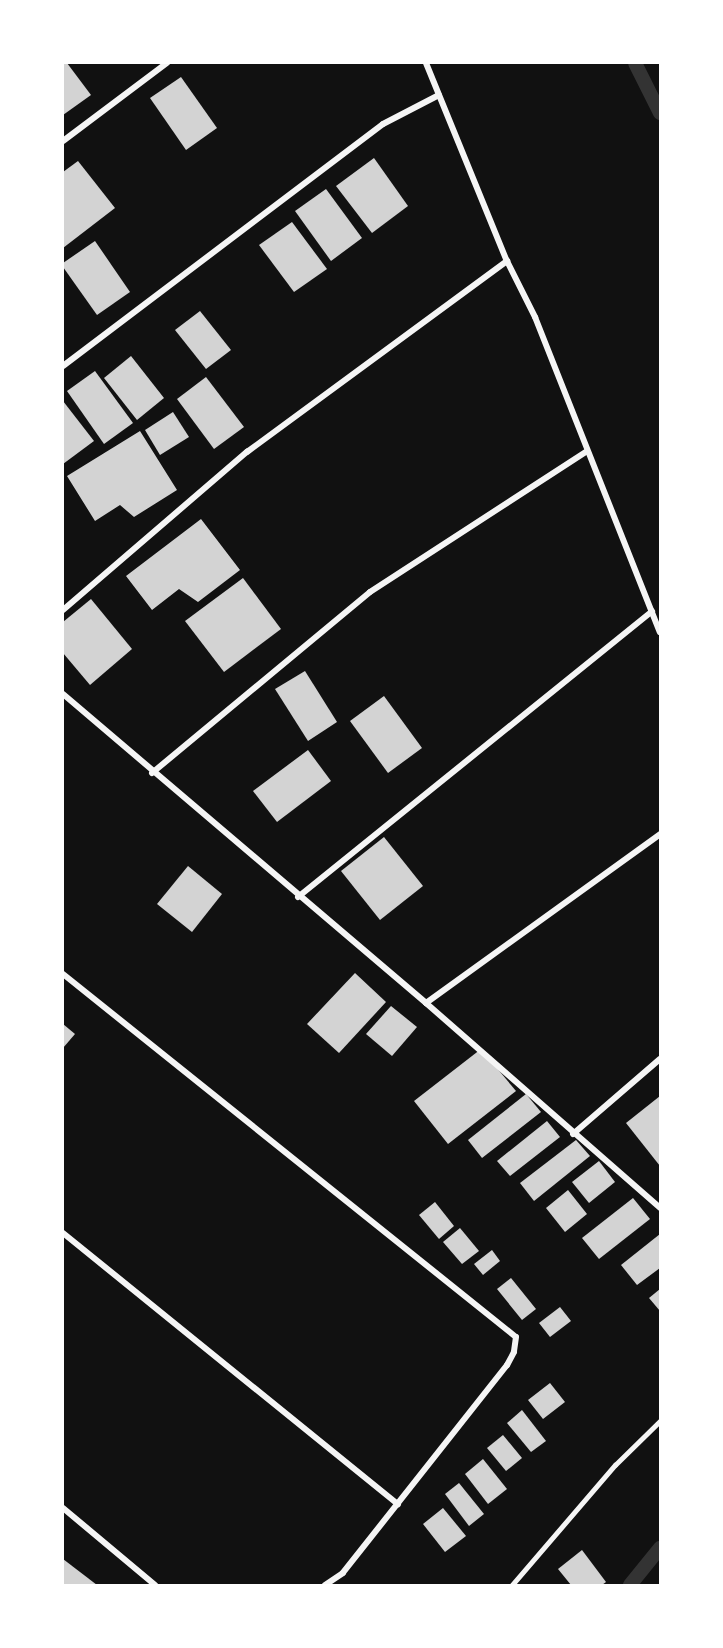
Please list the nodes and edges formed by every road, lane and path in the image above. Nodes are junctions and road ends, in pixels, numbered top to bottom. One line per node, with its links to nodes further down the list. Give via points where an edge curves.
1 (167, 63): 4 (street)
2 (426, 63): 3 (street)
3 (438, 94): 5 (street); 6 (street, via 383,124)
4 (63, 141)
5 (507, 261): 7 (street, via 535,317); 8 (street, via 247,452)
6 (63, 366)
7 (587, 452): 9 (street); 12 (street, via 370,592)
8 (63, 610)
9 (652, 611): 10 (street); 14 (street)
10 (660, 632)
11 (63, 694): 12 (street)
12 (152, 773): 14 (street)
13 (660, 834): 16 (street)
14 (298, 897): 16 (street)
15 (63, 974): 22 (street, via 516,1337 507,1365)
16 (426, 1003): 18 (street)
17 (660, 1059): 18 (street)
18 (573, 1134): 19 (street)
19 (660, 1208)
20 (63, 1233): 22 (street)
21 (660, 1421): 26 (lane, via 615,1465)
22 (398, 1504): 25 (street, via 342,1573)
23 (63, 1508): 24 (street)
24 (155, 1585)
25 (325, 1585)
26 (512, 1585)

